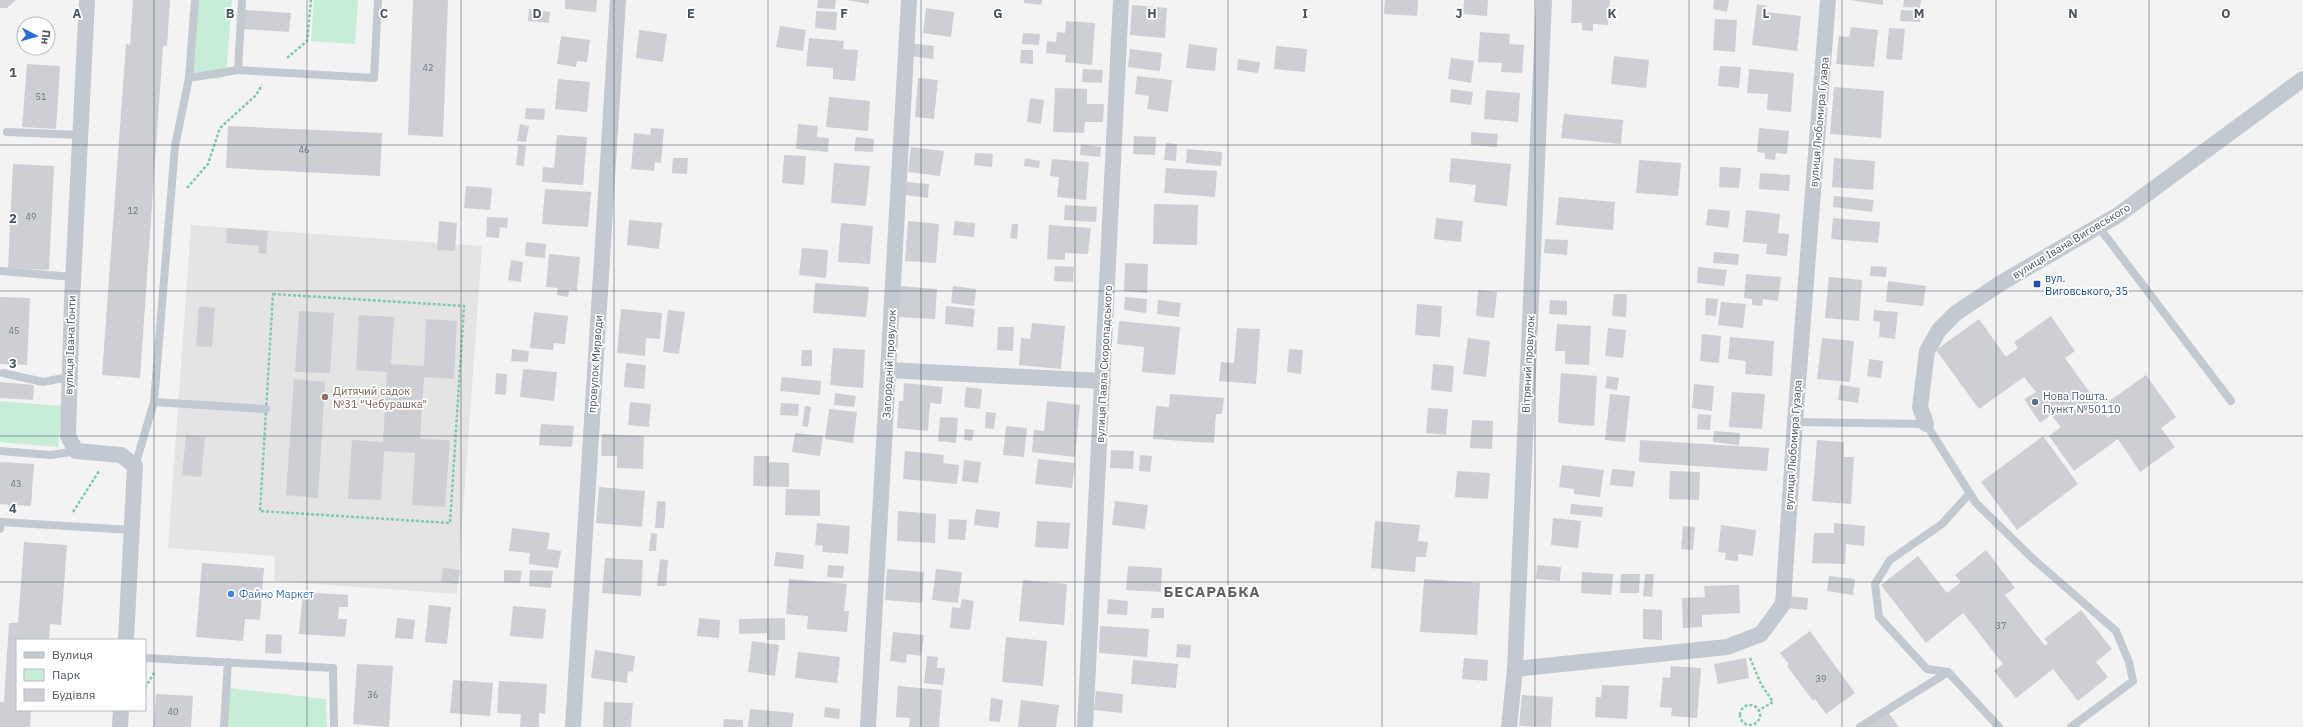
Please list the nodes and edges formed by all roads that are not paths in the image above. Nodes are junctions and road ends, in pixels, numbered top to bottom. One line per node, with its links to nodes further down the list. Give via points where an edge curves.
1 (87, 0): 14 (street, вулиця Івана Ґонти)
2 (195, 0): 11 (lane)
3 (242, 0): 10 (lane)
4 (378, 0): 10 (lane, via 374,78)
5 (618, 0): 42 (street, провулок Мирводи)
6 (909, 0): 18 (street, Загородній провулок)
7 (1121, 0): 21 (street, вулиця Павла Скоропадського)
8 (1544, 0): 36 (street, Вітряний провулок)
9 (1828, 0): 25 (street, вулиця Любомира Гузара)
10 (238, 70): 11 (lane)
11 (189, 78): 23 (lane, via 175,146)
12 (2303, 80): 15 (street, вулиця Івана Виговського, via 2118,215)
13 (7, 132): 14 (lane)
14 (80, 135): 17 (street, вулиця Івана Ґонти)
15 (2098, 226): 22 (lane); 26 (street, вулиця Івана Виговського, via 2001,283 1956,313 1939,330 1928,351 1920,407)
16 (0, 271): 17 (lane)
17 (73, 277): 20 (street, вулиця Івана Ґонти)
18 (888, 370): 21 (street); 43 (street, Загородній провулок)
19 (4, 373): 20 (lane, via 43,382)
20 (69, 377): 28 (street, вулиця Івана Ґонти, via 68,436)
21 (1103, 382): 44 (street, вулиця Павла Скоропадського)
22 (2231, 401)
23 (154, 402): 24 (lane); 29 (lane)
24 (266, 409)
25 (1794, 422): 26 (lane); 36 (street, вулиця Любомира Гузара, via 1783,604 1762,634 1727,647)
26 (1926, 424): 30 (lane)
27 (0, 451): 28 (lane, via 51,455)
28 (76, 451): 29 (street, via 122,455)
29 (135, 466): 32 (street)
30 (1970, 493): 37 (lane, via 1942,524 1890,560 1875,584 1879,616 1927,669); 48 (lane, via 1976,503 2032,558 2116,631 2129,662 2133,681)
31 (0, 524): 32 (lane)
32 (132, 530): 33 (street)
33 (126, 639)
34 (146, 658): 35 (lane)
35 (228, 662): 40 (lane); 41 (lane, via 333,668)
36 (1515, 669): 45 (street, Вітряний провулок)
37 (1948, 672): 46 (lane); 47 (lane)
38 (121, 711): 39 (street)
39 (120, 727)
40 (224, 727)
41 (334, 727)
42 (573, 727)
43 (868, 727)
44 (1085, 727)
45 (1509, 727)
46 (1860, 727)
47 (1998, 727)
48 (2071, 727)

